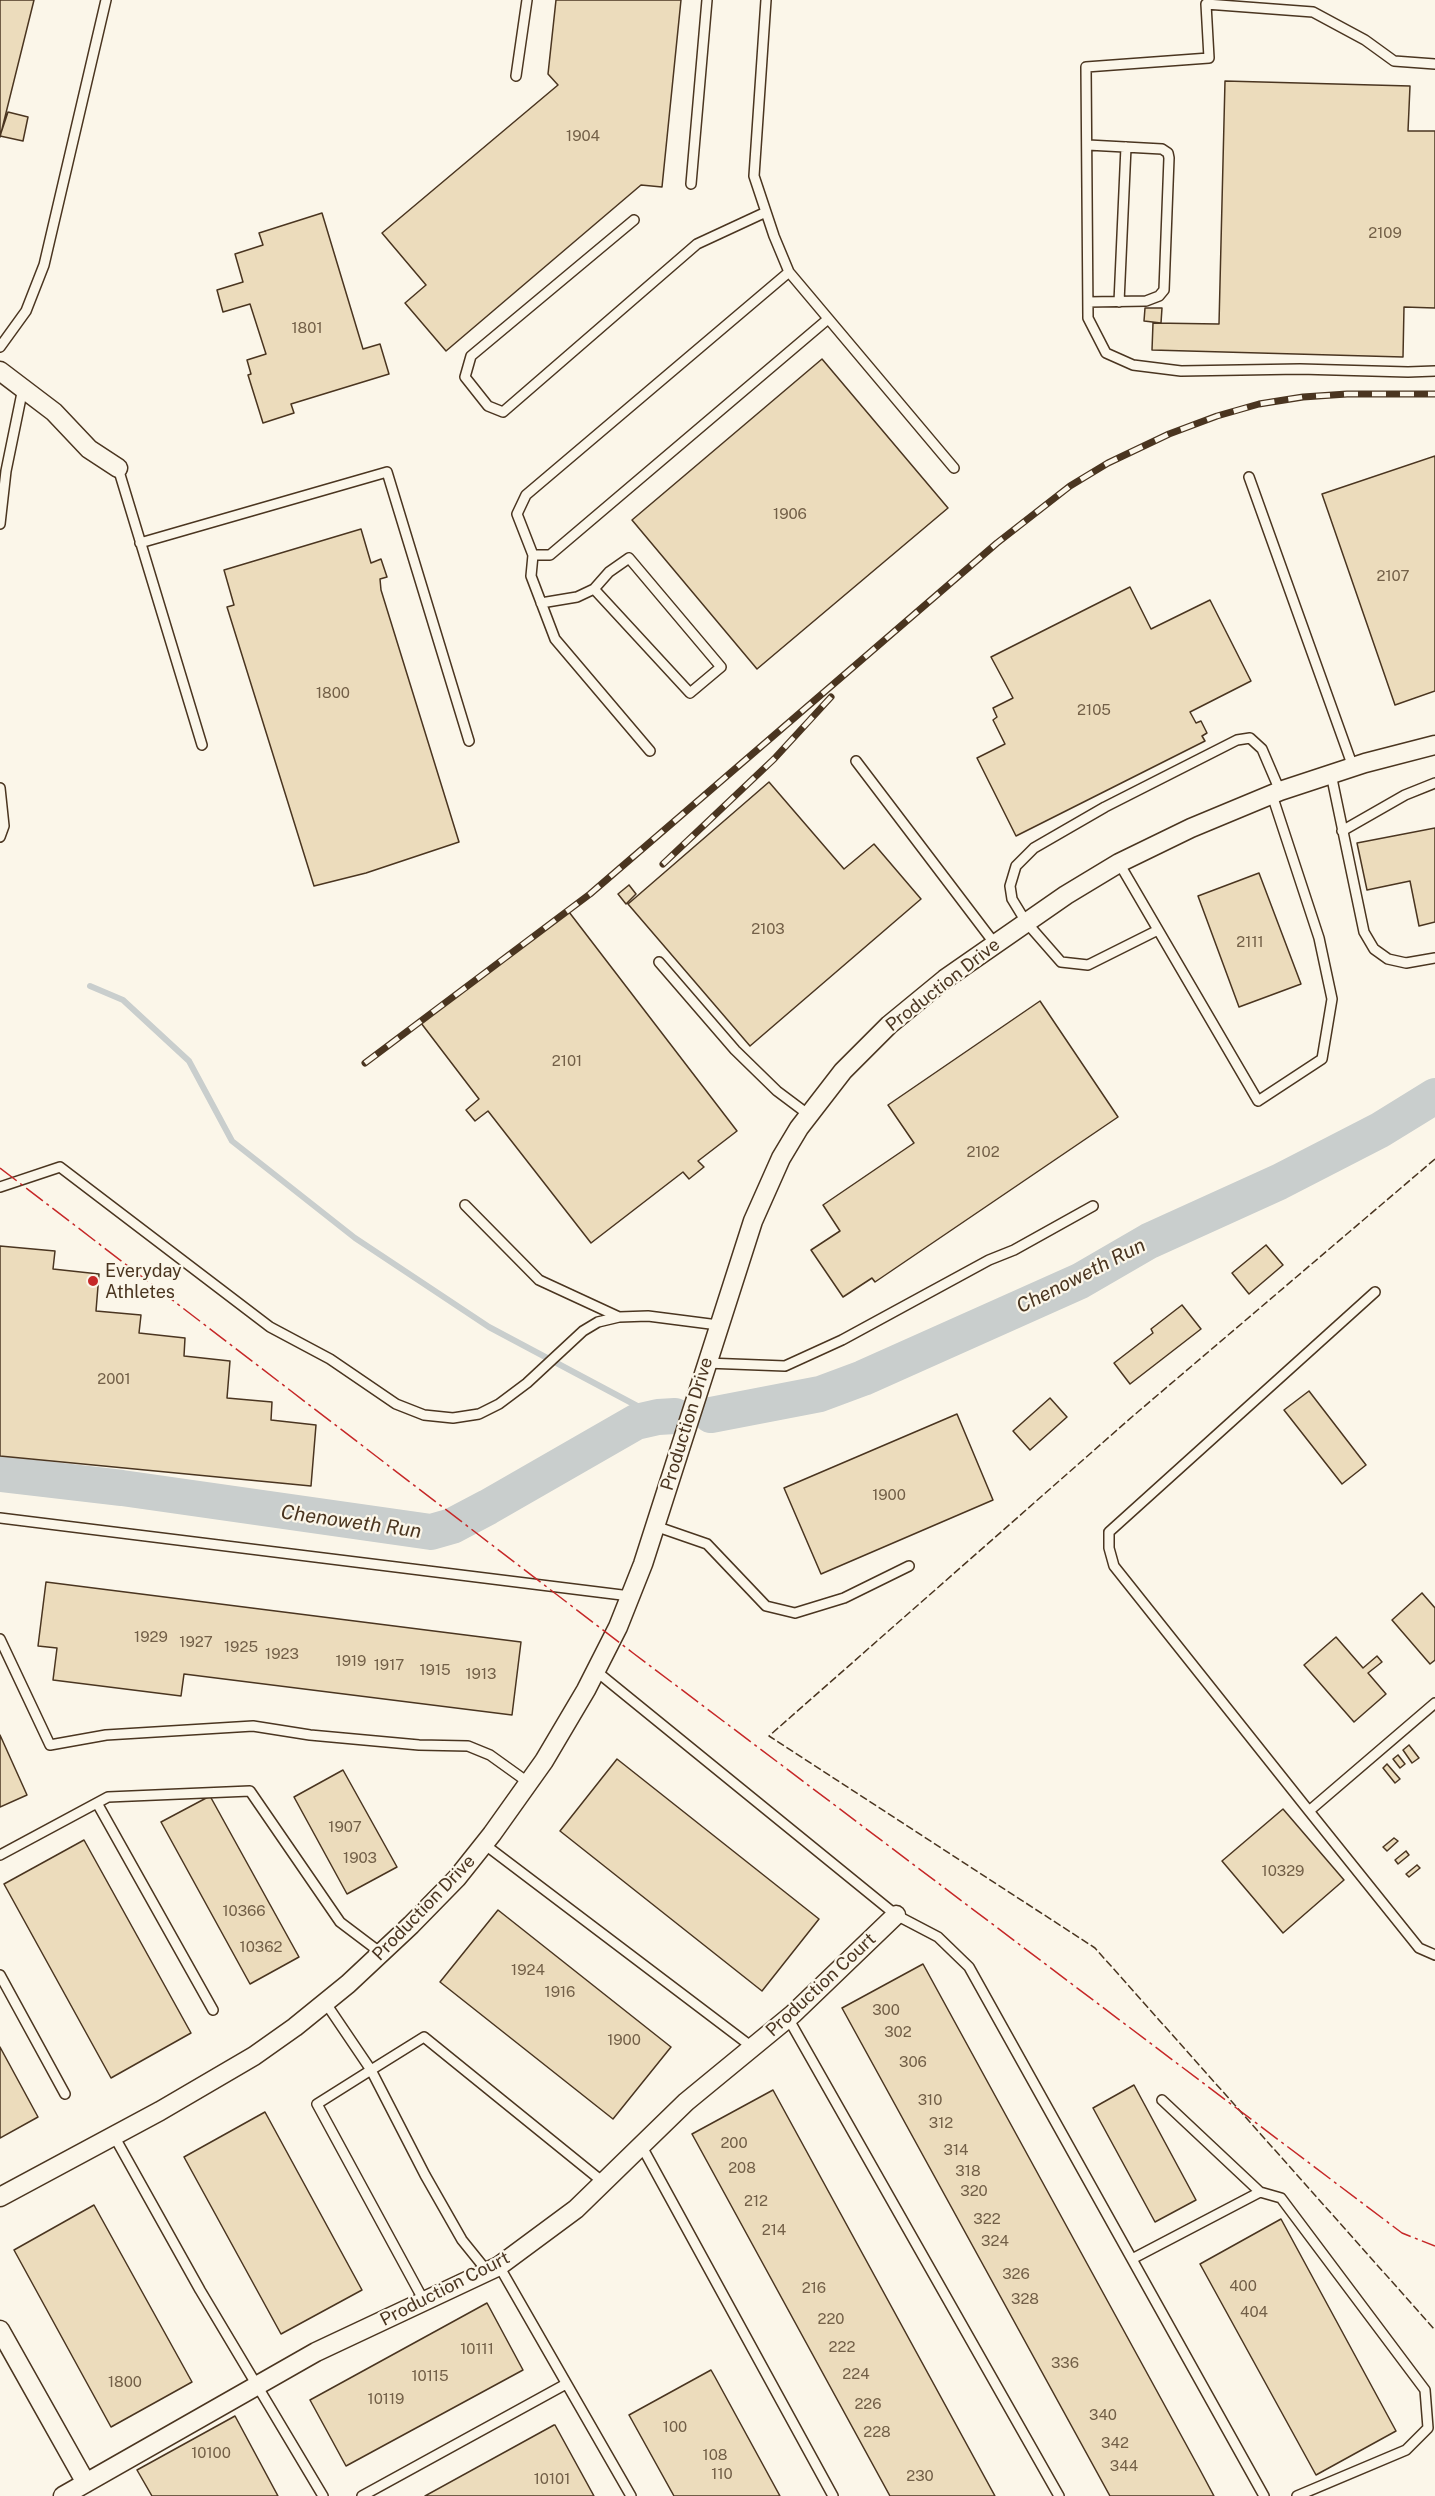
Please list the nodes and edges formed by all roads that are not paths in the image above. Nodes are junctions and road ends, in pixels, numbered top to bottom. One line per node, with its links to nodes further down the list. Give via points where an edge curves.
1 (106, 0): 16 (lane, via 44,265 26,311)
2 (527, 0): 6 (lane)
3 (707, 0): 9 (lane)
4 (766, 0): 10 (lane, via 754,176)
5 (1435, 64): 7 (lane, via 1394,61 1313,12 1206,4 1209,58 1086,67)
6 (516, 76)
7 (1088, 145): 8 (lane); 13 (lane)
8 (1126, 147): 14 (lane); 14 (lane, via 1162,149 1168,153 1164,290 1153,299)
9 (691, 184)
10 (766, 212): 11 (lane, via 698,244 503,412 488,406 465,377 471,356); 12 (lane)
11 (634, 220)
12 (789, 272): 15 (lane); 26 (lane, via 526,495 517,514)
13 (1088, 302): 14 (lane); 18 (lane, via 1088,318 1106,353 1133,365 1181,371)
14 (1119, 302)
15 (828, 319): 21 (lane); 26 (lane, via 550,555)
16 (0, 348)
17 (0, 371): 19 (street)
18 (1435, 371)
19 (22, 388): 20 (street, via 54,412 89,449); 22 (lane)
20 (118, 468): 25 (lane)
21 (954, 468)
22 (4, 470): 24 (lane)
23 (1249, 477): 34 (lane)
24 (0, 524)
25 (140, 543): 29 (lane, via 387,472); 30 (lane)
26 (533, 555): 28 (lane, via 531,576)
27 (594, 589): 27 (lane, via 690,693 721,667 629,558); 28 (lane, via 577,597)
28 (541, 603): 32 (lane, via 555,639)
29 (469, 741)
30 (202, 745)
31 (1435, 745): 34 (street, Production Drive)
32 (650, 751)
33 (856, 761): 44 (lane)
34 (1353, 767): 35 (street, Production Drive)
35 (1331, 774): 38 (street, Production Drive); 39 (lane)
36 (1435, 783): 39 (lane, via 1405,795)
37 (0, 788): 40 (lane, via 4,826)
38 (1276, 793): 41 (street, Production Drive); 42 (lane, via 1262,749 1250,738 1236,740 1034,848 1016,866 1010,886 1012,899); 43 (lane, via 1319,938 1332,999 1322,1059 1258,1101)
39 (1342, 831): 45 (lane, via 1364,932 1374,949 1388,959 1406,963)
40 (0, 837)
41 (1119, 863): 42 (street, Production Drive); 43 (lane)
42 (1026, 922): 43 (lane, via 1061,962 1088,965); 44 (street, Production Drive)
43 (1158, 930)
44 (995, 944): 47 (street, Production Drive, via 889,1025 843,1071)
45 (1435, 958)
46 (659, 962): 47 (lane, via 735,1050 777,1091)
47 (809, 1115): 53 (street, Production Drive, via 766,1189)
48 (0, 1187): 52 (lane, via 60,1167 270,1327 330,1359 396,1404 424,1415 453,1418 479,1414 499,1404 583,1330)
49 (465, 1205): 52 (lane, via 539,1280)
50 (1093, 1206): 54 (lane, via 842,1340 785,1365)
51 (1375, 1292): 64 (lane, via 1109,1532 1113,1566)
52 (619, 1317): 53 (lane, via 648,1316)
53 (718, 1325): 54 (street, Production Drive)
54 (706, 1363): 56 (street, Production Drive)
55 (0, 1518): 58 (lane)
56 (655, 1526): 57 (lane, via 707,1544 766,1606 795,1613 844,1598); 58 (street, Production Drive)
57 (909, 1566)
58 (630, 1596): 60 (street, Production Drive)
59 (0, 1639): 62 (lane, via 50,1745 106,1735 253,1726 321,1736 468,1746 490,1755)
60 (596, 1671): 62 (street, Production Drive); 67 (lane)
61 (1435, 1703): 64 (lane)
62 (529, 1783): 65 (street, Production Drive)
63 (97, 1803): 66 (lane); 68 (lane, via 108,1797 249,1791 340,1922); 72 (lane)
64 (1309, 1810): 69 (lane, via 1419,1948)
65 (484, 1844): 68 (street, Production Drive, via 457,1878); 74 (lane)
66 (0, 1855)
67 (896, 1915): 73 (street, Production Court); 83 (lane, via 938,1937 969,1967)
68 (381, 1953): 71 (street, Production Drive)
69 (1435, 1955)
70 (0, 1975): 76 (lane)
71 (325, 2002): 75 (lane); 78 (street, Production Drive, via 254,2056)
72 (213, 2010)
73 (788, 2018): 74 (street, Production Court); 95 (lane)
74 (752, 2047): 79 (street, Production Court)
75 (372, 2070): 80 (lane, via 424,2037); 84 (lane, via 462,2240); 85 (lane, via 317,2104)
76 (65, 2094)
77 (1161, 2100): 81 (lane)
78 (114, 2136): 82 (street, Production Drive); 88 (lane)
79 (641, 2145): 80 (street, Production Court); 94 (lane)
80 (603, 2182): 84 (street, Production Court, via 576,2209)
81 (1260, 2192): 83 (lane); 97 (lane, via 1281,2198 1425,2390 1428,2428 1406,2450)
82 (0, 2197)
83 (1132, 2259): 96 (lane)
84 (493, 2269): 85 (street, Production Court); 87 (lane)
85 (424, 2301): 88 (street, Production Court)
86 (0, 2330): 89 (street)
87 (566, 2384): 92 (lane); 93 (lane)
88 (257, 2385): 89 (street, Production Court); 91 (lane)
89 (88, 2486): 90 (street, Production Court)
90 (63, 2496)
91 (323, 2496)
92 (362, 2496)
93 (631, 2496)
94 (833, 2496)
95 (1059, 2496)
96 (1264, 2496)
97 (1297, 2496)

